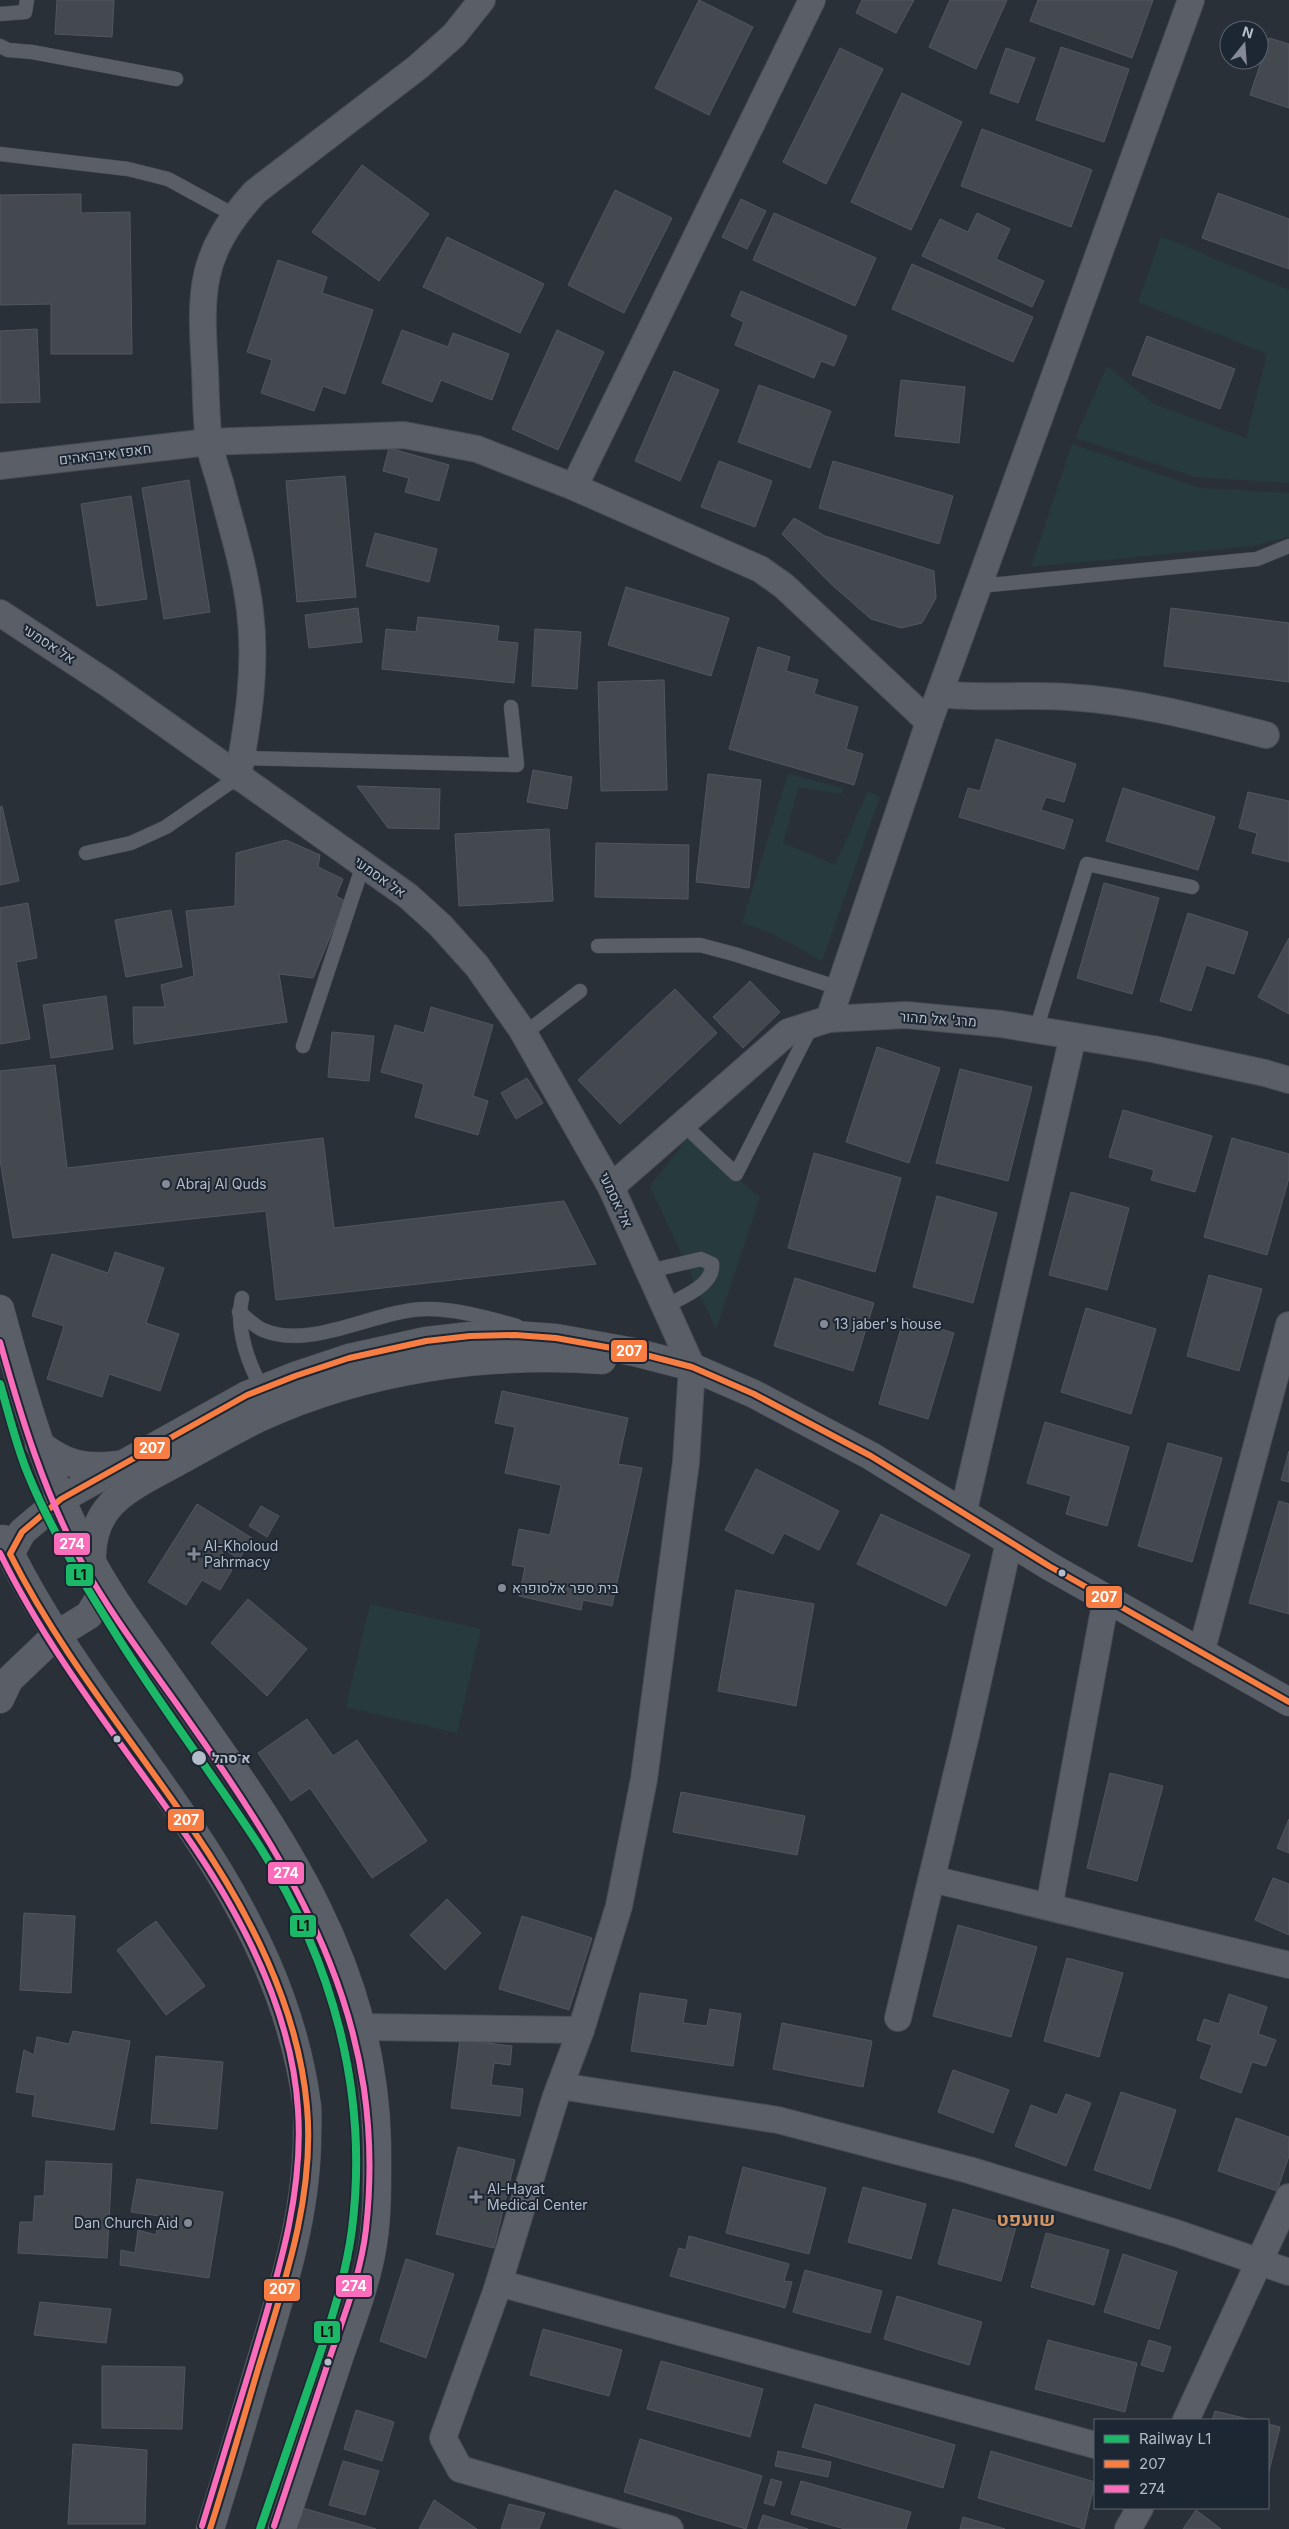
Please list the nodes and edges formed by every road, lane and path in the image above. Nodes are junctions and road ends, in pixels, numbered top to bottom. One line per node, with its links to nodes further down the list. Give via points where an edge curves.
1 (27, 0): 5 (lane, via 25,12)
2 (482, 0): 9 (street, via 454,35 256,192)
3 (812, 0): 12 (street)
4 (1191, 0): 14 (street)
5 (0, 14)
6 (0, 46): 7 (lane)
7 (176, 79)
8 (0, 154): 9 (lane, via 128,169 168,179)
9 (234, 215): 10 (street, via 216,246 205,279 201,311)
10 (209, 442): 11 (street, חאפז איבראהים); 12 (street, חאפז איבראהים, via 404,434 476,449); 20 (street, via 246,580 250,613 253,655 249,717)
11 (0, 466)
12 (574, 487): 18 (street, חאפז איבראהים, via 760,569 784,586)
13 (1289, 546): 14 (lane, via 1257,559)
14 (979, 586): 16 (street)
15 (0, 613): 20 (street, אל אסמעי)
16 (940, 694): 18 (street); 19 (street, via 971,698 1022,695 1121,702 1187,714)
17 (511, 707): 20 (lane, via 517,765)
18 (929, 722): 25 (street)
19 (1266, 735)
20 (240, 768): 21 (lane, via 166,827 131,843); 22 (street, אל אסמעי)
21 (86, 853)
22 (363, 866): 29 (street, אל אסמעי, via 408,896 440,925 477,966); 31 (lane)
23 (1192, 887): 28 (lane, via 1087,864)
24 (598, 946): 25 (lane, via 700,945)
25 (839, 988): 27 (street)
26 (580, 991): 29 (lane)
27 (821, 1022): 28 (street, מרג' אל מהור, via 906,1015); 33 (street, מרג' אל מהור, via 788,1032); 33 (lane, via 736,1174)
28 (1036, 1030): 30 (street, מרג' אל מהור)
29 (524, 1034): 34 (street, אל אסמעי)
30 (1074, 1036): 32 (street, מרג' אל מהור, via 1154,1049); 45 (street)
31 (303, 1046)
32 (1289, 1080)
33 (682, 1124): 34 (street, מרג' אל מהור)
34 (611, 1187): 35 (street, אל אסמעי)
35 (649, 1271): 36 (street, אל אסמעי); 36 (lane, via 701,1259 712,1264 712,1273 706,1282)
36 (665, 1307): 40 (street, אל אסמעי)
37 (0, 1308): 42 (street)
38 (1289, 1325): 52 (street)
39 (556, 1338): 40 (street); 41 (street, via 470,1336 426,1341 349,1358); 41 (lane, via 455,1311 426,1309 388,1313 303,1336 274,1334 257,1327 240,1305 249,1358)
40 (692, 1366): 41 (street, via 575,1358 472,1362 430,1367); 45 (street, via 754,1394 871,1456); 60 (street, via 686,1462 644,1779 619,1906)
41 (269, 1400): 43 (street); 48 (street, via 130,1489 109,1506 95,1529)
42 (39, 1444): 43 (street, via 57,1458 75,1464 94,1468); 44 (street)
43 (122, 1465): 44 (street)
44 (61, 1499): 47 (street); 48 (street)
45 (963, 1514): 46 (street)
46 (1009, 1542): 50 (street); 55 (street)
47 (5, 1544): 51 (street)
48 (92, 1562): 49 (street)
49 (106, 1587): 51 (street, via 89,1615); 59 (street, via 250,1793 290,1856 322,1915 344,1969)
50 (1106, 1599): 52 (street); 56 (street)
51 (55, 1636): 53 (street, via 9,1680); 69 (street, via 231,1890 283,2001 298,2055 307,2109 306,2181 281,2294)
52 (1201, 1654): 54 (street)
53 (0, 1699)
54 (1289, 1702)
55 (932, 1879): 56 (street); 58 (street)
56 (1049, 1907): 57 (street)
57 (1289, 1965)
58 (898, 2018)
59 (362, 2027): 60 (street); 70 (street, via 376,2103 378,2188 373,2243 359,2298)
60 (581, 2030): 61 (street)
61 (560, 2086): 63 (street, via 778,2120 969,2170); 65 (street)
62 (1289, 2197): 63 (street)
63 (1259, 2261): 64 (street); 66 (street)
64 (1289, 2272)
65 (499, 2283): 67 (street); 71 (street, via 443,2438 460,2469)
66 (1186, 2419)
67 (1094, 2445)
68 (1139, 2509): 72 (street)
69 (211, 2526)
70 (282, 2529)
71 (670, 2529)
72 (1128, 2529)

